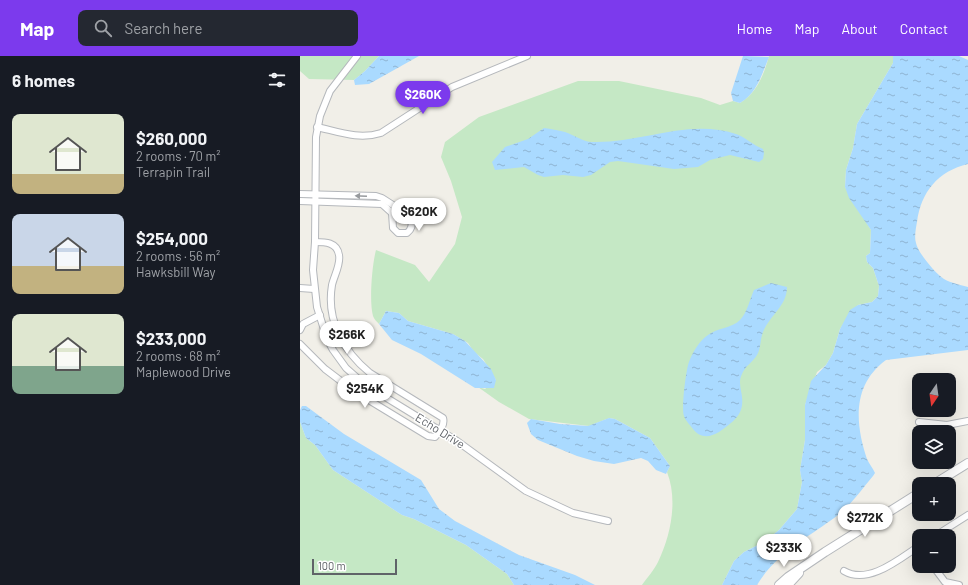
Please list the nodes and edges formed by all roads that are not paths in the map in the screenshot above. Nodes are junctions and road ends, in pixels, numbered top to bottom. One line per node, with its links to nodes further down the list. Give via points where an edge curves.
1 (357, 56): 4 (street, Echo Drive, via 330,91)
2 (527, 56): 3 (street)
3 (515, 58): 4 (street, via 452,87 381,133 353,136)
4 (317, 126): 6 (street, Echo Drive)
5 (300, 194): 6 (street)
6 (315, 194): 8 (street, Echo Drive); 9 (street, one-way to 6, via 376,196)
7 (300, 201): 8 (street)
8 (315, 201): 10 (street, via 382,204); 11 (street, Echo Drive)
9 (396, 207): 10 (street); 10 (street, via 402,208 411,219 410,231 403,234 393,228)
10 (392, 213)
11 (315, 242): 13 (street, Echo Drive); 19 (street, via 330,243 339,255 331,302 334,323 344,345 370,373 443,418)
12 (300, 288): 13 (street)
13 (314, 289): 14 (street, Echo Drive)
14 (320, 316): 15 (street, via 303,324); 19 (street, Echo Drive, via 333,350 352,374)
15 (300, 330)
16 (300, 344): 19 (street, via 330,373 371,402 428,436 435,436)
17 (968, 420): 18 (street, via 947,425)
18 (919, 422)
19 (440, 430): 24 (street, Echo Drive, via 541,500 573,513)
20 (968, 463): 21 (street)
21 (945, 477)
22 (912, 497): 27 (street)
23 (968, 515): 25 (street)
24 (608, 521)
25 (946, 529)
26 (912, 550): 28 (street, via 868,578 855,577)
27 (802, 569): 30 (street); 31 (street)
28 (844, 571)
29 (939, 573): 32 (street, via 946,582)
30 (779, 585)
31 (788, 585)
32 (959, 585)

